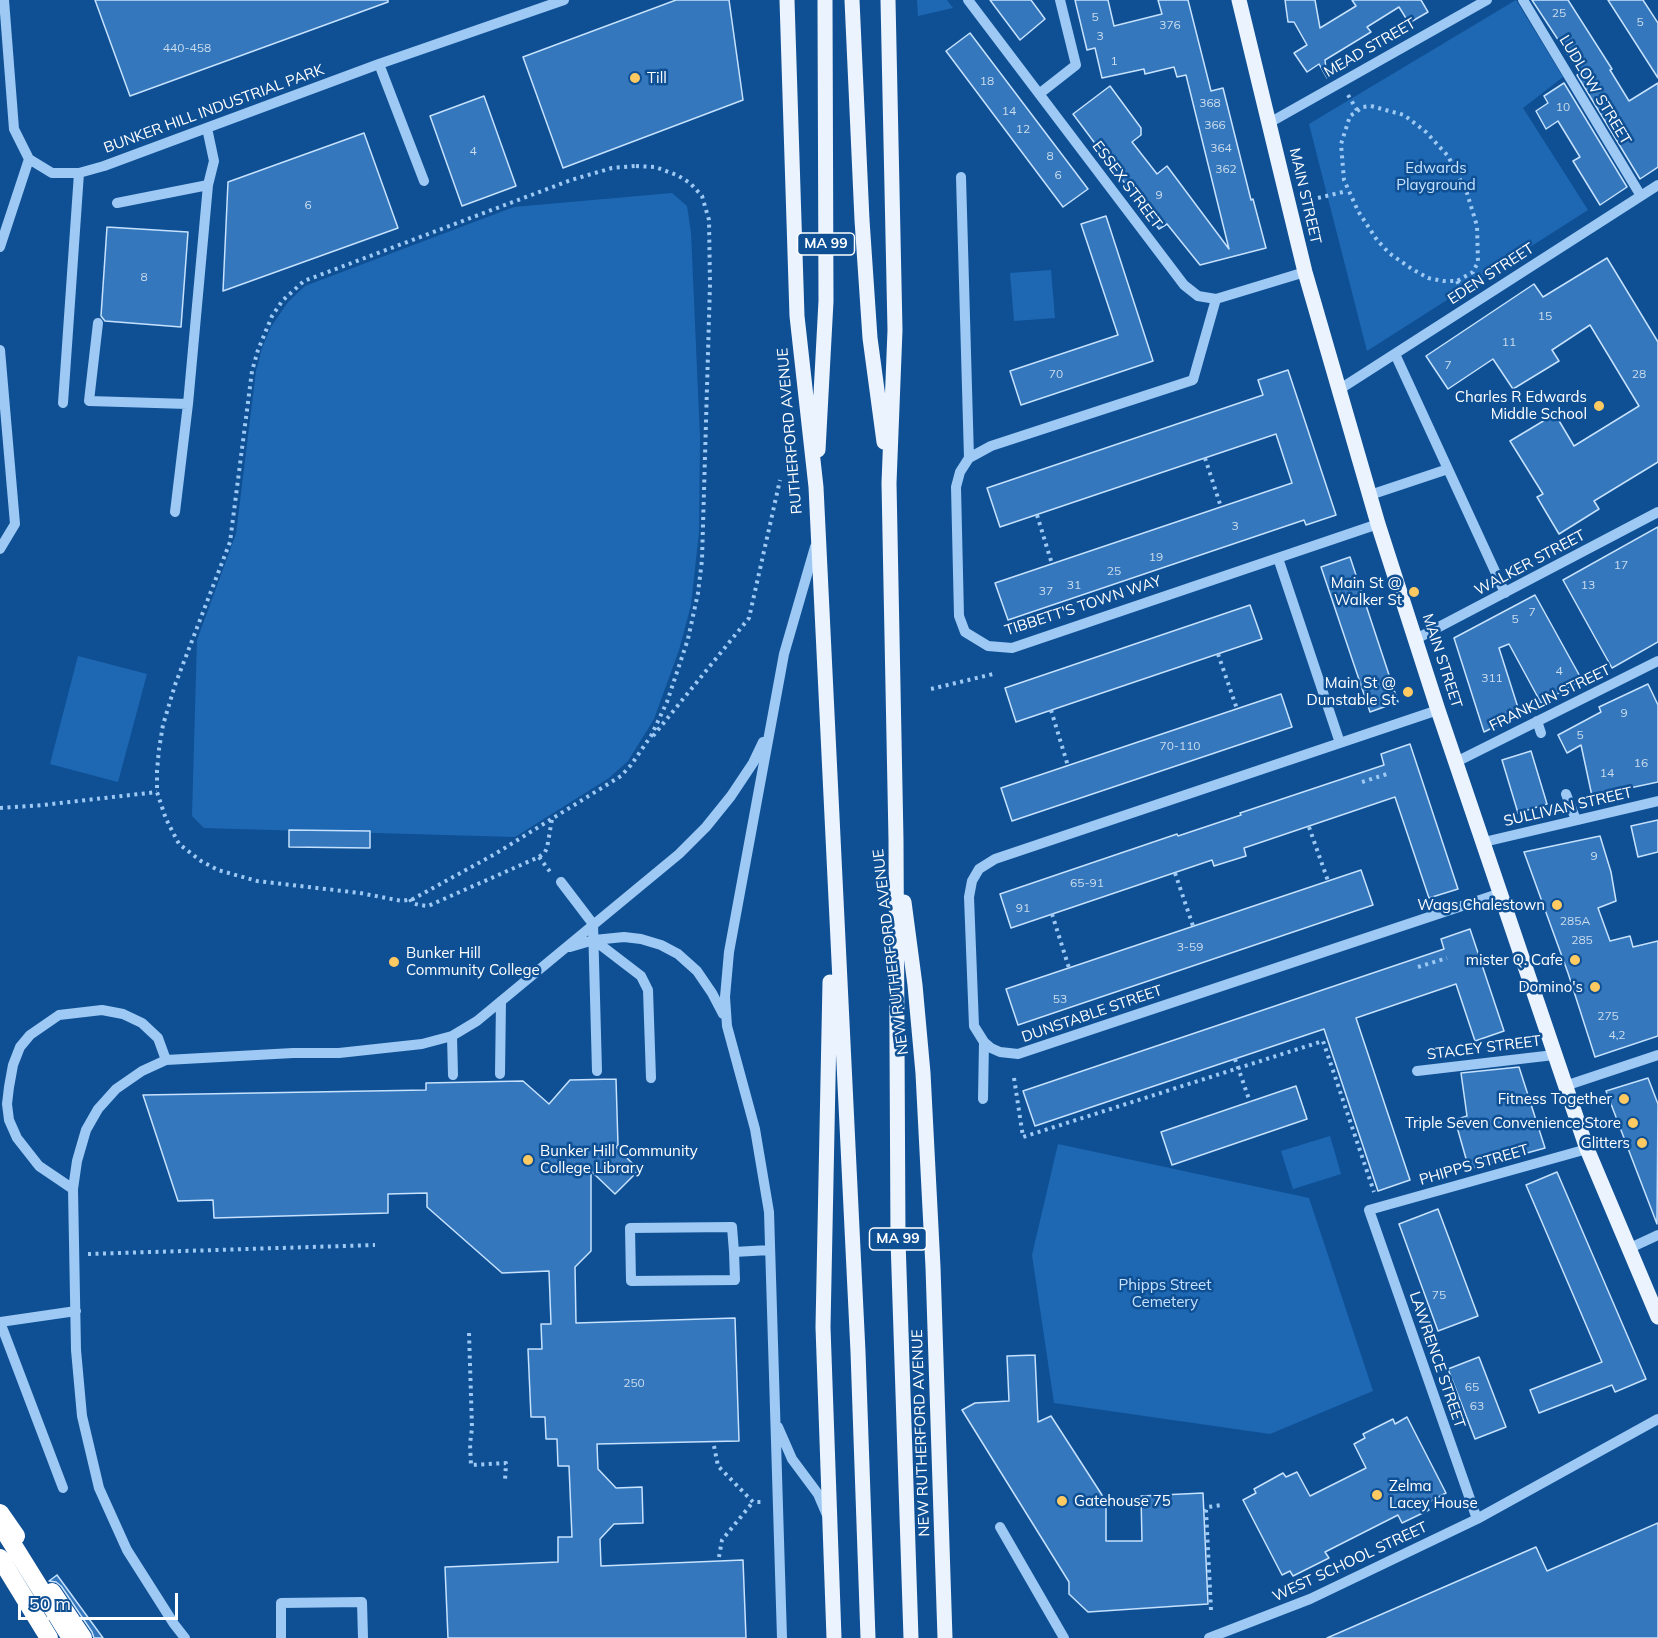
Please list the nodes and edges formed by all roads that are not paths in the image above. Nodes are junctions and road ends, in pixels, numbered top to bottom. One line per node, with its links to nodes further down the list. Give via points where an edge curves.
1 (4, 0): 17 (street, via 14,129)
2 (564, 0): 13 (street, BUNKER HILL INDUSTRIAL PARK)
3 (787, 0): 37 (main road, RUTHERFORD AVENUE, via 797,316)
4 (825, 0): 37 (main road, MA 99, via 825,325)
5 (852, 0): 36 (main road, MA 99, via 870,338)
6 (888, 0): 36 (main road, via 895,330)
7 (968, 0): 14 (street, ESSEX STREET)
8 (1060, 0): 14 (street, via 1076,65)
9 (1239, 0): 15 (main road, MAIN STREET)
10 (1487, 0): 12 (street, MEAD STREET)
11 (1522, 0): 23 (street, LUDLOW STREET)
12 (1471, 4): 15 (street, MEAD STREET)
13 (379, 64): 16 (street, BUNKER HILL INDUSTRIAL PARK); 20 (street)
14 (1039, 94): 27 (street, ESSEX STREET, via 1184,285 1198,296)
15 (1269, 123): 26 (main road, MAIN STREET)
16 (207, 128): 18 (street, BUNKER HILL INDUSTRIAL PARK); 22 (street, via 214,161)
17 (29, 159): 18 (street, BUNKER HILL INDUSTRIAL PARK, via 52,173); 25 (street)
18 (79, 173): 32 (street)
19 (962, 177): 34 (street)
20 (424, 181)
21 (1658, 184): 23 (street, EDEN STREET)
22 (208, 185): 24 (street); 33 (street)
23 (1641, 196): 30 (street, EDEN STREET)
24 (117, 203)
25 (0, 247)
26 (1305, 272): 27 (street); 31 (main road, MAIN STREET)
27 (1216, 299): 34 (street, via 1193,380 991,446)
28 (98, 323): 33 (street, via 89,401)
29 (0, 350): 43 (street, via 15,524)
30 (1395, 354): 31 (street, EDEN STREET); 35 (street)
31 (1340, 389): 38 (main road, MAIN STREET)
32 (63, 403)
33 (188, 404): 39 (street)
34 (969, 458): 44 (street, TIBBETT'S TOWN WAY, via 956,487 959,616 965,632 988,646 1012,648)
35 (1448, 469): 38 (street); 45 (street)
36 (889, 483): 57 (main road, MA 99)
37 (816, 487): 42 (main road, RUTHERFORD AVENUE / MA 99)
38 (1370, 495): 41 (main road, MAIN STREET)
39 (175, 512)
40 (1658, 512): 45 (street, WALKER STREET)
41 (1378, 524): 44 (street, TIBBETT'S TOWN WAY); 46 (main road, MAIN STREET)
42 (817, 538): 50 (street, via 789,635); 59 (main road, RUTHERFORD AVENUE / MA 99)
43 (0, 549)
44 (1278, 558): 52 (street)
45 (1505, 593): 46 (street, WALKER STREET)
46 (1416, 639): 48 (main road, MAIN STREET)
47 (1658, 661): 49 (street, FRANKLIN STREET)
48 (1438, 710): 52 (street); 53 (main road, MAIN STREET)
49 (1537, 721): 51 (street); 53 (street, FRANKLIN STREET)
50 (770, 728): 62 (street, via 742,782 706,827); 66 (street, via 729,952)
51 (1541, 733)
52 (1340, 744): 68 (street, via 995,859 979,869 969,897 974,1026)
53 (1456, 762): 58 (main road, MAIN STREET)
54 (1566, 794): 56 (street)
55 (1658, 801): 56 (street, SULLIVAN STREET)
56 (1576, 820): 58 (street, SULLIVAN STREET)
57 (896, 840): 109 (main road, NEW RUTHERFORD AVENUE / MA 99, via 898,1240); 110 (main road, NEW RUTHERFORD AVENUE, via 923,1073)
58 (1484, 842): 61 (main road, MAIN STREET)
59 (833, 859): 96 (main road, via 824,1319); 108 (main road, MA 99)
60 (561, 882): 62 (street)
61 (1501, 893): 68 (street, DUNSTABLE STREET, via 1018,1054 1000,1052); 69 (main road, MAIN STREET)
62 (593, 924): 63 (street); 64 (street)
63 (594, 940): 64 (street); 66 (street, via 633,938 669,948 704,980); 72 (street); 76 (street, via 641,976 648,990)
64 (561, 951): 65 (street)
65 (501, 1001): 67 (street); 74 (street)
66 (727, 1026): 84 (street, via 755,1129 769,1212)
67 (452, 1036): 71 (street, via 422,1044 339,1053); 75 (street)
68 (984, 1042): 78 (street)
69 (1554, 1055): 73 (street, STACEY STREET); 77 (main road, MAIN STREET)
70 (1658, 1055): 77 (street)
71 (166, 1060): 80 (street, via 116,1089 98,1109 86,1130); 80 (street, via 158,1038 142,1023 102,1010 59,1015 20,1047 9,1087 9,1120 39,1166)
72 (597, 1071)
73 (1417, 1071)
74 (500, 1074)
75 (453, 1075)
76 (651, 1078)
77 (1566, 1086): 79 (main road, MAIN STREET)
78 (983, 1099)
79 (1587, 1149): 81 (street, PHIPPS STREET); 83 (main road, MAIN STREET)
80 (74, 1189): 86 (street)
81 (1369, 1210): 93 (street, LAWRENCE STREET)
82 (1658, 1235): 83 (street)
83 (1630, 1248): 87 (main road, MAIN STREET)
84 (770, 1250): 85 (street); 89 (street)
85 (734, 1252): 85 (street, via 732,1227 630,1228 631,1281 735,1280)
86 (76, 1311): 88 (street); 103 (street, via 82,1416 99,1488 127,1550)
87 (1658, 1317)
88 (0, 1322): 91 (street)
89 (774, 1413): 96 (street, via 784,1444 818,1494); 106 (street)
90 (1658, 1419): 93 (street, WEST SCHOOL STREET)
91 (63, 1488)
92 (0, 1512): 102 (highway)
93 (1477, 1520): 112 (street, WEST SCHOOL STREET, via 1310,1599)
94 (0, 1524): 101 (highway, bridge)
95 (1000, 1527): 111 (street)
96 (831, 1530): 107 (main road)
97 (0, 1558): 100 (highway, bridge)
98 (0, 1571): 99 (highway)
99 (41, 1638)
100 (49, 1638)
101 (71, 1638)
102 (82, 1638)
103 (185, 1638)
104 (281, 1638): 105 (street, via 281,1603 362,1602)
105 (363, 1638)
106 (782, 1638)
107 (834, 1638)
108 (868, 1638)
109 (911, 1638)
110 (945, 1638)
111 (1064, 1638)
112 (1209, 1638)

